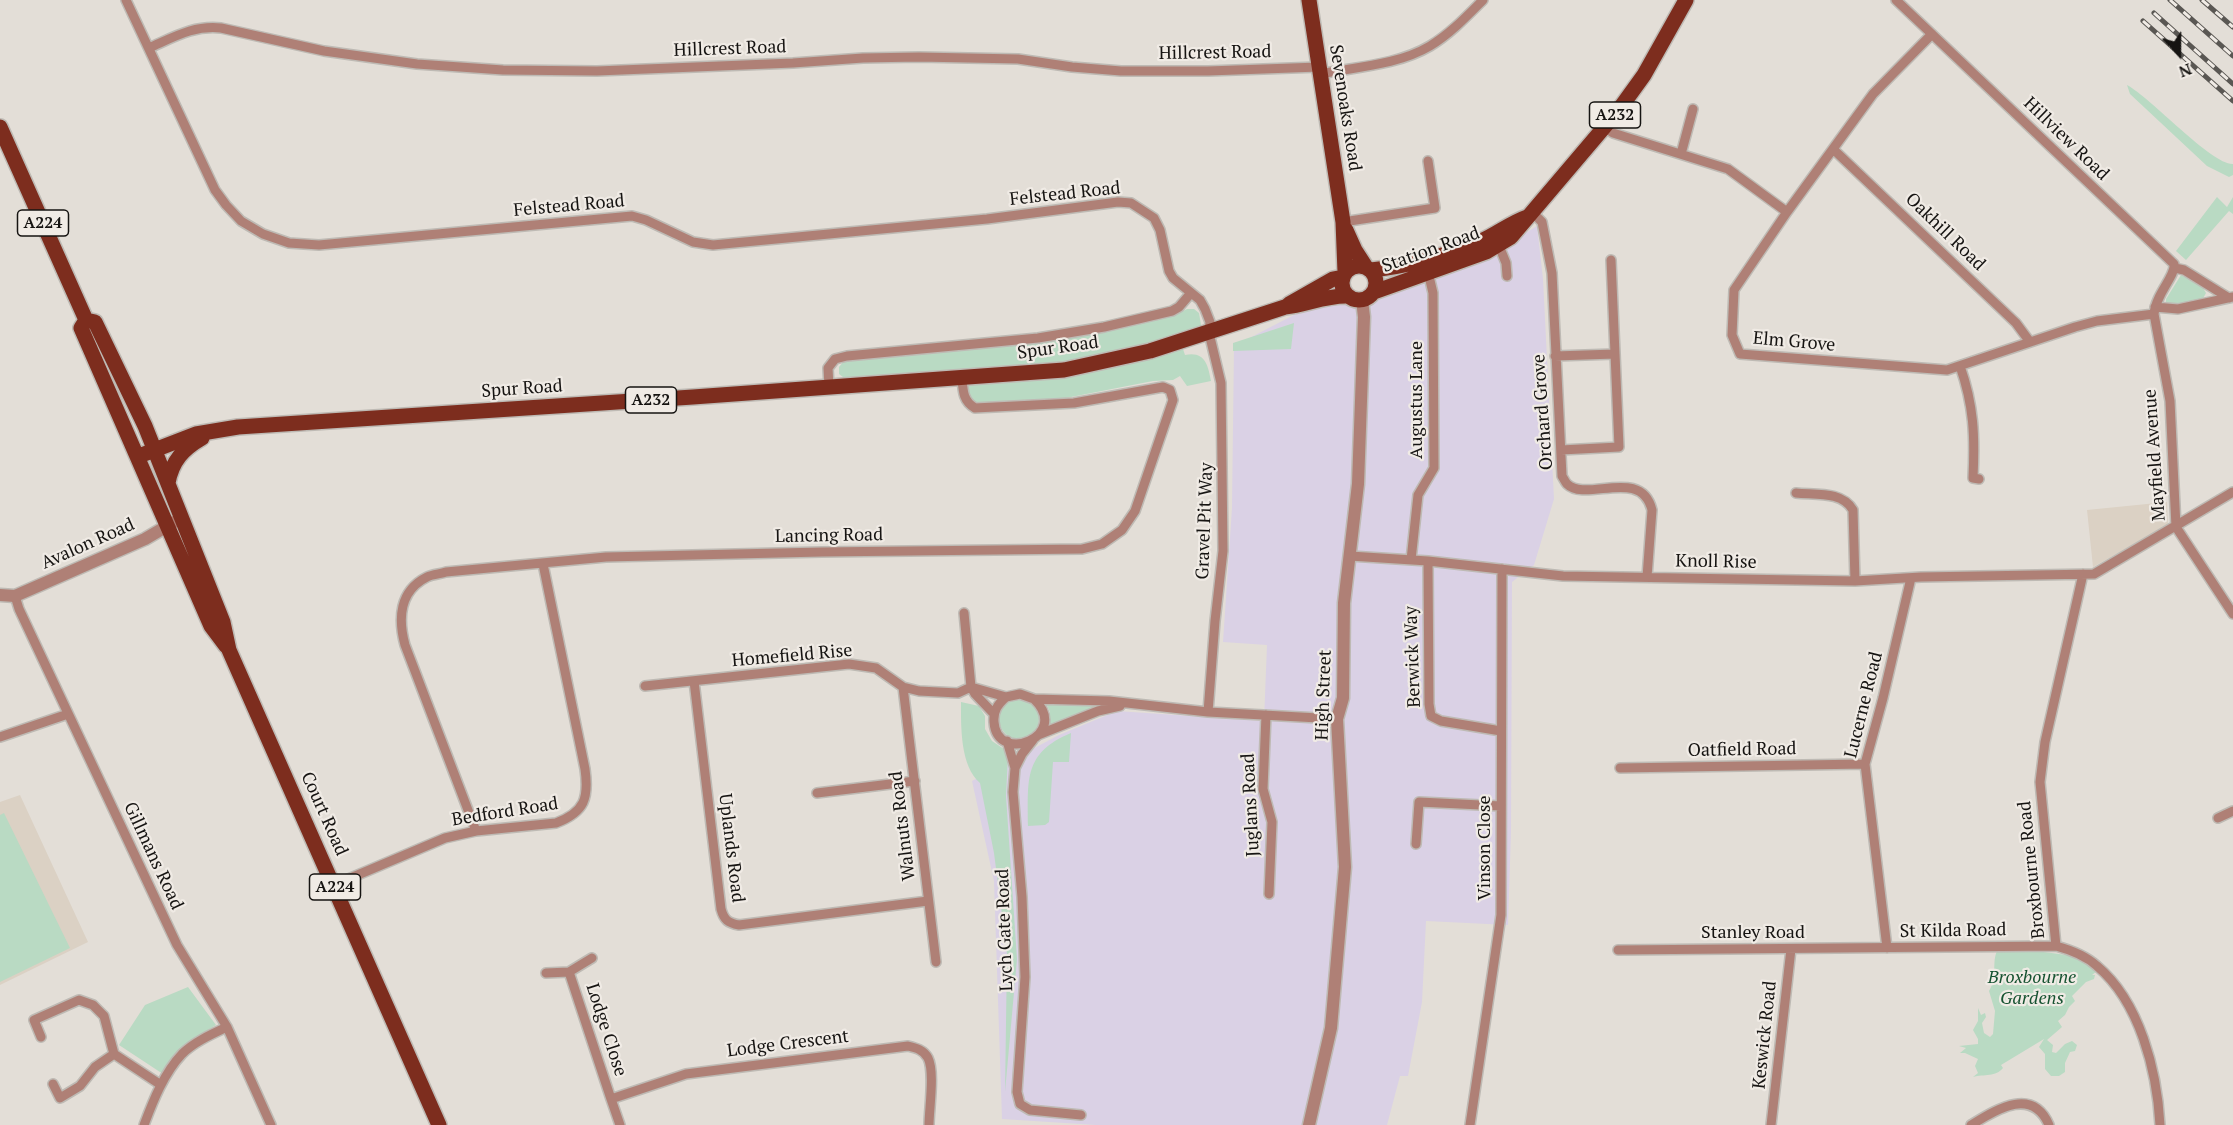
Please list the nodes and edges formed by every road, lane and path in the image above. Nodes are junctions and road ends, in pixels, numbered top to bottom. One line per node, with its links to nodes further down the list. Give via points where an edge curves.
1 (126, 0): 7 (street, Felstead Road)
2 (1309, 0): 8 (main road, Sevenoaks Road)
3 (1482, 0): 8 (street, Hillcrest Road, via 1451,31 1404,58)
4 (1686, 0): 11 (main road, Station Road / A232, via 1634,90)
5 (1896, 0): 6 (street, Hillview Road)
6 (1932, 34): 12 (street, Elm Grove, via 1873,94); 21 (street, Hillview Road)
7 (149, 48): 8 (street, Hillcrest Road, via 189,29 206,26 324,51 417,64 503,70 617,70 919,57 1018,59 1121,71); 25 (street, Felstead Road, via 215,190 241,221 289,243 319,245 632,216 693,242 713,245 987,219 1118,202 1131,203 1154,218 1169,271)
8 (1320, 70): 17 (main road, Sevenoaks Road)
9 (1693, 109): 13 (street)
10 (0, 127): 30 (main road, Court Road / A224)
11 (1605, 128): 13 (street); 16 (main road, Station Road / A232)
12 (1833, 149): 15 (street, Elm Grove); 32 (street, Oakhill Road, via 2016,323)
13 (1681, 154): 15 (street, via 1728,169)
14 (1428, 161): 17 (street, via 1435,208)
15 (1786, 212): 35 (street, Elm Grove, via 1734,290 1732,335 1740,354 1947,370)
16 (1530, 215): 18 (main road, Station Road, via 1510,223); 34 (street, Orchard Grove, via 1542,222 1552,273)
17 (1343, 222): 20 (main road, Sevenoaks Road, via 1355,250); 23 (main road, Sevenoaks Road)
18 (1496, 239): 20 (main road, Station Road, via 1401,267); 22 (main road, Station Road, via 1486,252); 24 (street)
19 (1611, 260): 33 (street)
20 (1369, 268): 23 (main road, via 1354,266); 26 (main road, via 1376,281)
21 (2175, 268): 27 (street); 29 (street, via 2160,292)
22 (1428, 272): 26 (main road, Station Road); 50 (street, Augustus Lane, via 1433,293 1434,468 1418,495)
23 (1344, 274): 26 (main road, via 1342,287); 28 (main road, Spur Road)
24 (1507, 276)
25 (1191, 293): 31 (street, Felstead Road, via 1205,309); 37 (street, Spur Road, via 1172,311 1104,327 1038,338 835,359 828,368)
26 (1361, 296): 28 (main road, Spur Road, via 1329,297); 49 (street, High Street, via 1364,317 1358,484)
27 (2231, 297): 29 (street, Elm Grove)
28 (1285, 307): 31 (main road, Spur Road / A232)
29 (2155, 310): 32 (street, Elm Grove, via 2097,321); 48 (street, Mayfield Avenue, via 2170,401)
30 (86, 320): 39 (main road, Court Road / A224, via 95,322); 41 (main road, Court Road / A224, via 81,328)
31 (1209, 333): 36 (main road, Spur Road / A232, via 1064,370); 70 (street, Gravel Pit Way, via 1222,391 1224,529)
32 (2030, 342): 35 (street, Elm Grove)
33 (1615, 354): 34 (street); 40 (street, via 1619,447)
34 (1555, 356): 40 (street, Orchard Grove)
35 (1960, 366): 42 (street, via 1973,412 1973,478)
36 (962, 378): 37 (main road, Spur Road / A232); 52 (street, Lancing Road, via 967,404 975,408 1074,403 1163,387 1170,390 1173,400 1135,511 1122,530 1102,544 1082,549 606,557)
37 (829, 387): 38 (main road, Spur Road / A232)
38 (217, 429): 39 (main road, Spur Road); 43 (main road, via 180,453)
39 (154, 449): 41 (main road, Spur Road); 43 (main road, Court Road / A224)
40 (1561, 450): 55 (street, Orchard Grove, via 1562,476 1568,485 1576,489 1626,488 1641,491 1649,499 1652,510)
41 (139, 456): 47 (main road, Court Road / A224)
42 (1979, 479)
43 (168, 483): 46 (main road, Court Road / A224)
44 (2233, 492): 48 (street, Knoll Rise)
45 (1796, 493): 57 (street, via 1838,497 1849,502 1853,510)
46 (180, 510): 47 (street, Avalon Road, via 180,516); 62 (main road, Court Road / A224, via 223,621)
47 (168, 526): 59 (street, Avalon Road); 62 (main road, Court Road / A224, via 211,626)
48 (2176, 527): 54 (street, Knoll Rise, via 2094,574); 61 (street, Mayfield Avenue)
49 (1350, 555): 50 (street, Knoll Rise); 74 (street, High Street, via 1344,603 1343,698)
50 (1411, 560): 51 (street, Knoll Rise)
51 (1428, 561): 53 (street, Knoll Rise); 75 (street, Berwick Way, via 1431,716)
52 (543, 564): 87 (street, Bedford Road, via 585,769 585,800 577,812 556,823); 87 (street, Lancing Road, via 427,577 411,590 402,608 400,626 405,645)
53 (1502, 569): 55 (street, Knoll Rise, via 1563,576); 75 (street, Vinson Close)
54 (2083, 574): 56 (street, Knoll Rise); 92 (street, Broxbourne Road, via 2045,742 2040,782)
55 (1647, 577): 57 (street, Knoll Rise)
56 (1911, 578): 57 (street, Knoll Rise); 79 (street, Lucerne Road)
57 (1855, 581)
58 (0, 595): 59 (street, Avalon Road)
59 (15, 596): 71 (street, Gillmans Road)
60 (964, 613): 66 (street)
61 (2233, 614)
62 (229, 650): 89 (main road, Court Road / A224)
63 (694, 681): 64 (street, Homefield Rise); 65 (street, Homefield Rise, via 849,664 876,668); 91 (street, Uplands Road, via 724,919 739,925)
64 (645, 687)
65 (903, 687): 66 (street, Homefield Rise, via 958,693); 82 (street, Walnuts Road)
66 (972, 687): 67 (street, Homefield Rise); 72 (street)
67 (1005, 697): 68 (street, Homefield Rise, via 1020,694); 72 (street)
68 (1034, 699): 69 (street, Homefield Rise); 77 (street, via 1044,717)
69 (1125, 704): 70 (street, Homefield Rise); 77 (street, Homefield Rise)
70 (1208, 712): 73 (street, Homefield Rise)
71 (68, 714): 76 (street); 100 (street, Gillmans Road, via 177,945)
72 (994, 714): 78 (street, via 996,731)
73 (1266, 715): 74 (street, Homefield Rise); 90 (street, Juglans Road, via 1264,796 1272,822)
74 (1337, 719): 112 (street, High Street, via 1345,867 1331,1028)
75 (1501, 732): 84 (street, Vinson Close)
76 (0, 736)
77 (1036, 737): 78 (street, via 1022,744); 80 (street, Lych Gate Road)
78 (1007, 741): 80 (street, Lych Gate Road)
79 (1865, 764): 81 (street, Oatfield Road); 93 (street, Lucerne Road)
80 (1015, 768): 106 (street, Lych Gate Road, via 1013,792 1025,977 1017,1092 1020,1104 1030,1110)
81 (1620, 768)
82 (915, 781): 83 (street); 91 (street, Walnuts Road)
83 (817, 793)
84 (1501, 806): 88 (street, via 1419,802); 113 (street, Vinson Close, via 1501,915)
85 (2233, 811): 86 (street)
86 (2218, 818)
87 (476, 831): 89 (street, Bedford Road, via 415,849)
88 (1416, 844)
89 (334, 885): 109 (main road, Court Road / A224)
90 (1269, 894)
91 (928, 901): 97 (street, Walnuts Road)
92 (2056, 946): 93 (street, St Kilda Road); 117 (street, Broxbourne Road, via 2092,962 2122,995 2144,1041)
93 (1887, 948): 94 (street, Stanley Road)
94 (1791, 949): 95 (street, Stanley Road); 114 (street, Keswick Road)
95 (1618, 950)
96 (592, 958): 98 (street, Lodge Close)
97 (936, 962)
98 (569, 972): 99 (street, Lodge Close); 105 (street, Lodge Close)
99 (546, 973)
100 (227, 1027): 104 (street, via 182,1054); 108 (street, Gillmans Road)
101 (41, 1037): 102 (street, via 34,1020 79,1000 93,1005 104,1016)
102 (114, 1054): 103 (street, via 95,1067 80,1086 60,1098); 104 (street)
103 (53, 1084)
104 (161, 1085): 107 (street)
105 (611, 1100): 110 (street); 111 (street, Lodge Crescent, via 686,1074 908,1046 921,1050 928,1058)
106 (1081, 1115)
107 (144, 1125)
108 (272, 1125)
109 (439, 1125)
110 (620, 1125)
111 (929, 1125)
112 (1309, 1125)
113 (1470, 1125)
114 (1771, 1125)
115 (1971, 1125): 116 (street, via 2019,1104 2034,1106)
116 (2049, 1125)
117 (2160, 1125)

